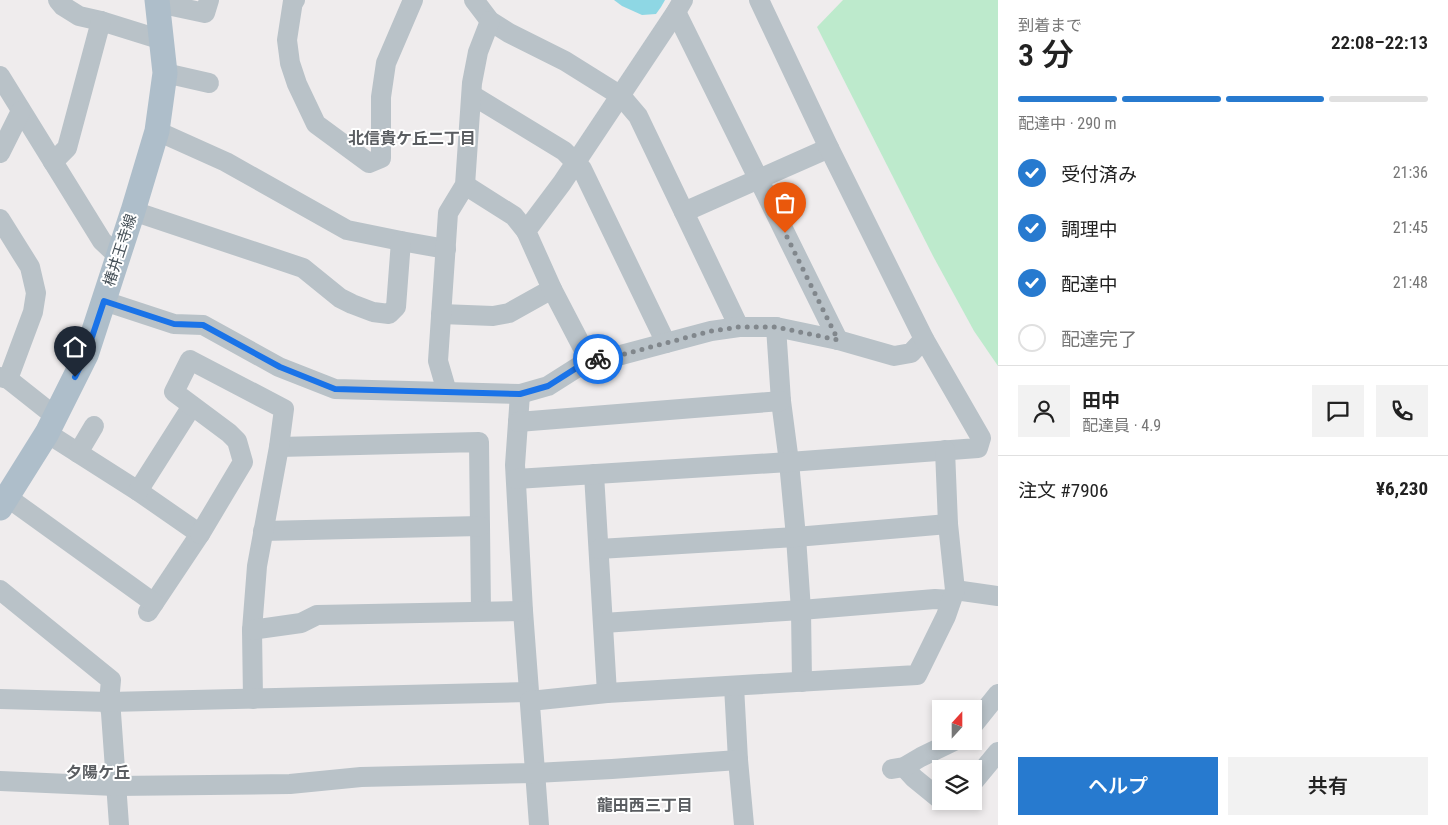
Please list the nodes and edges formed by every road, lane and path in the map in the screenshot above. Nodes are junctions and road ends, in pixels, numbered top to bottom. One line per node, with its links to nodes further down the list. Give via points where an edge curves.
1 (58, 0): 9 (street, via 79,16)
2 (210, 0): 7 (street, via 205,13)
3 (295, 0): 4 (street, via 287,40 290,63 305,100 316,124 369,163 381,158 381,97 386,63)
4 (413, 0)
5 (474, 0): 10 (street)
6 (759, 0): 19 (street)
7 (158, 1): 11 (main road, 椿井王寺線)
8 (680, 6): 16 (street); 23 (street)
9 (101, 21): 11 (street); 21 (street, via 67,148)
10 (490, 21): 15 (street, via 478,52); 16 (street, via 565,60)
11 (162, 40): 12 (main road, 椿井王寺線)
12 (165, 73): 14 (street); 18 (main road, 椿井王寺線)
13 (0, 76): 17 (street)
14 (208, 83)
15 (472, 95): 22 (street, via 564,151); 24 (street)
16 (621, 96): 22 (street); 26 (street, via 638,116)
17 (22, 111): 20 (street); 21 (street)
18 (157, 131): 25 (main road, 椿井王寺線); 29 (street, via 226,162 347,230)
19 (829, 148): 23 (street); 37 (street)
20 (0, 152)
21 (53, 162): 31 (street, via 102,242)
22 (576, 162): 28 (street); 39 (street)
23 (759, 179): 26 (street); 38 (street)
24 (466, 185): 28 (street, via 514,216); 30 (street, via 448,214)
25 (133, 212): 29 (street, via 303,268 340,298 373,312 388,314 396,307); 31 (main road, 椿井王寺線)
26 (684, 212): 35 (street)
27 (0, 221): 41 (street, via 30,267 36,293 33,312)
28 (526, 231): 32 (street)
29 (401, 241): 30 (street)
30 (446, 248): 34 (street)
31 (118, 256): 33 (main road, 椿井王寺線)
32 (552, 289): 34 (street, via 509,313 493,316); 40 (street)
33 (104, 301): 42 (street, via 174,324 203,325 280,367 335,389); 47 (main road, 椿井王寺線, via 86,355)
34 (441, 314): 42 (street, via 438,361)
35 (739, 327): 36 (street); 39 (street)
36 (776, 327): 38 (street); 44 (street)
37 (924, 339): 38 (street, via 911,353 894,356); 50 (street, via 981,438 978,448)
38 (838, 340)
39 (666, 343): 40 (street)
40 (589, 360): 43 (street, via 548,386)
41 (4, 378): 47 (street)
42 (447, 392): 43 (street)
43 (520, 394): 46 (street)
44 (780, 401): 46 (street); 52 (street)
45 (192, 406): 49 (street, via 174,392 190,360 284,409); 55 (street); 60 (street, via 238,441 243,462)
46 (518, 422): 54 (street)
47 (51, 425): 51 (street); 56 (main road, 椿井王寺線)
48 (94, 426): 51 (street)
49 (279, 447): 58 (street, via 480,442); 59 (street)
50 (945, 450): 52 (street); 57 (street)
51 (78, 453): 55 (street)
52 (788, 462): 53 (street); 61 (street)
53 (594, 474): 54 (street); 62 (street)
54 (516, 478): 68 (street)
55 (138, 492): 60 (street)
56 (3, 502): 60 (street, via 151,608)
57 (948, 524): 61 (street); 64 (street)
58 (480, 526): 59 (street); 67 (street)
59 (263, 531): 70 (street)
60 (200, 534)
61 (796, 536): 62 (street); 66 (street)
62 (599, 549): 69 (street)
63 (0, 590): 78 (street, via 111,680)
64 (953, 595): 65 (street); 66 (street); 71 (street, via 917,675)
65 (998, 596)
66 (801, 610): 69 (street); 71 (street)
67 (482, 611): 68 (street); 70 (street, via 317,615 301,623)
68 (523, 611): 75 (street)
69 (603, 623): 73 (street)
70 (252, 630): 77 (street)
71 (802, 682): 72 (street)
72 (734, 686): 73 (street); 82 (street)
73 (607, 693): 75 (street)
74 (998, 694): 79 (street)
75 (529, 697): 77 (street); 84 (street)
76 (0, 699): 78 (street)
77 (253, 699): 78 (street)
78 (109, 702): 86 (street)
79 (982, 714)
80 (935, 750): 87 (street, via 898,768)
81 (998, 752): 83 (street)
82 (738, 760): 84 (street); 90 (street)
83 (982, 771)
84 (535, 773): 86 (street, via 361,777 290,784); 89 (street)
85 (0, 782): 86 (street)
86 (115, 786): 88 (street)
87 (932, 793)
88 (118, 825)
89 (539, 825)
90 (744, 825)

